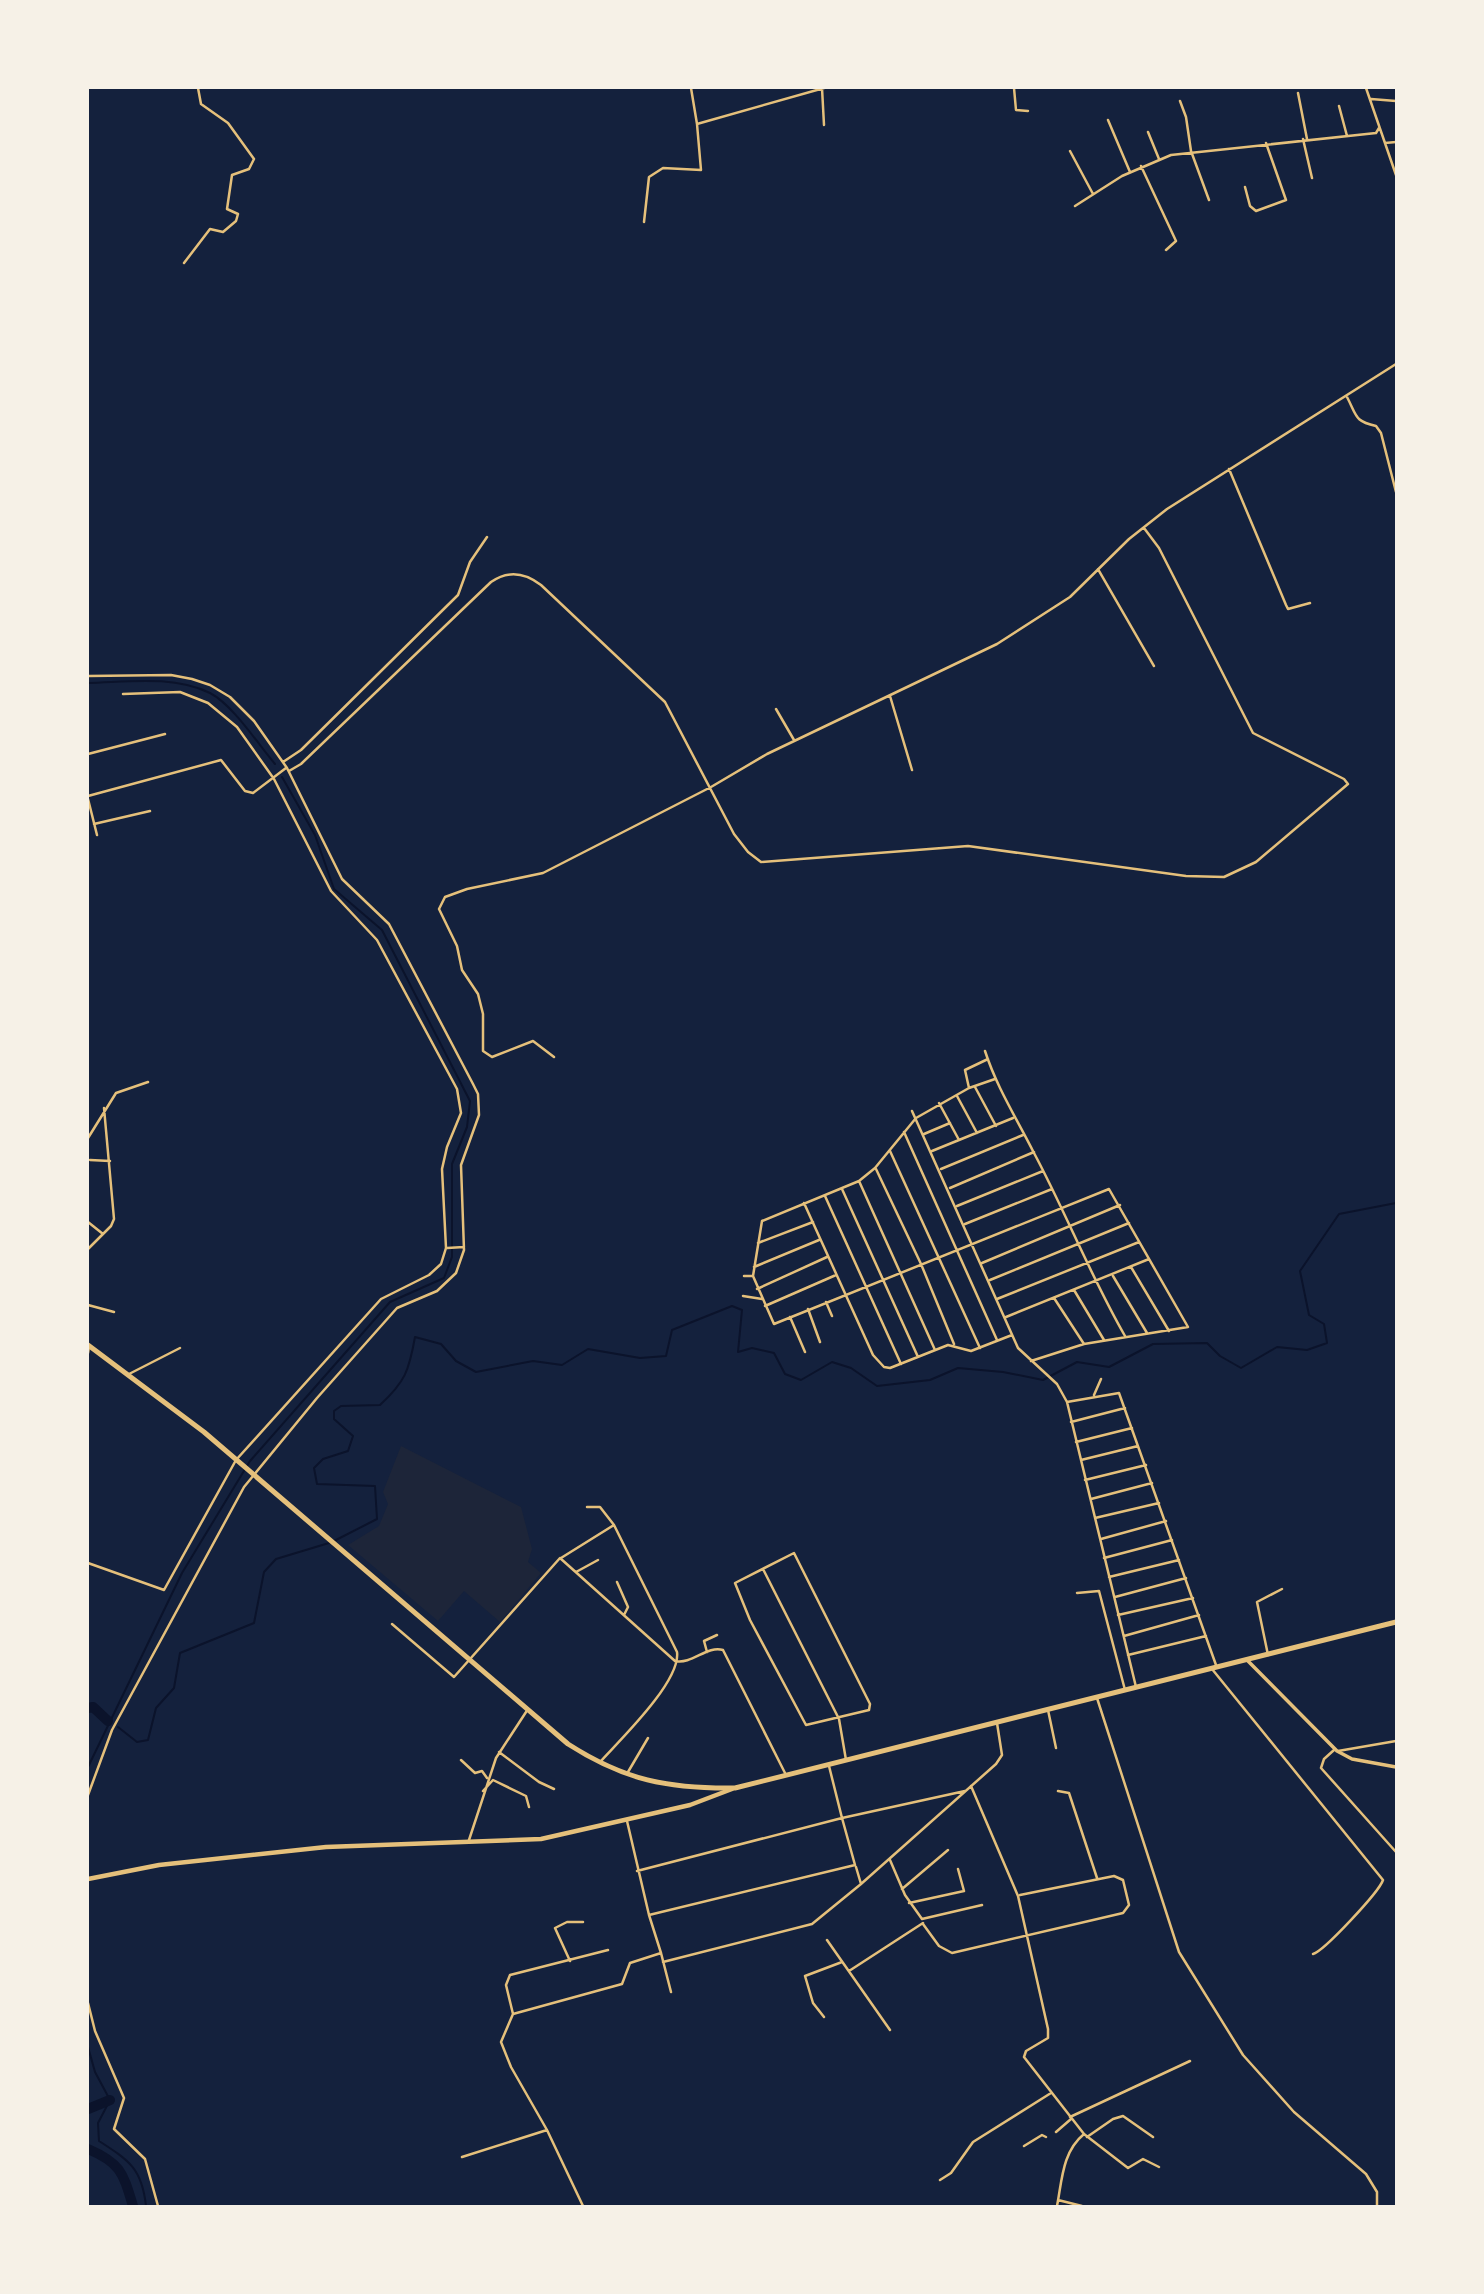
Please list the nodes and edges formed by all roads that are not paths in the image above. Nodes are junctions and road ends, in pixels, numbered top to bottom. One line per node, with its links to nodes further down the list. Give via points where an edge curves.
1 (198, 88): 35 (street, via 201,104 228,123 254,159 248,169 230,178 227,209 238,214 236,221 223,232 210,229)
2 (691, 88): 13 (street)
3 (823, 88): 13 (street); 14 (street)
4 (1014, 88): 11 (street, via 1016,110)
5 (1366, 88): 7 (street)
6 (1298, 93): 18 (street)
7 (1371, 99): 8 (street); 15 (street)
8 (1396, 101)
9 (1180, 102): 23 (street)
10 (1339, 106): 17 (street)
11 (1028, 111)
12 (1108, 120): 26 (street)
13 (697, 124): 33 (street, via 701,170 663,168 649,177)
14 (824, 125)
15 (1379, 128): 17 (street, via 1376,133); 21 (street)
16 (1148, 132): 24 (street)
17 (1348, 135): 18 (street)
18 (1305, 139): 20 (street); 28 (street)
19 (1396, 142): 21 (street)
20 (1266, 143): 23 (street); 29 (street, via 1286,200 1256,211)
21 (1385, 143): 27 (street)
22 (1070, 150): 30 (street)
23 (1191, 151): 24 (street); 31 (street)
24 (1159, 159): 25 (street)
25 (1141, 166): 26 (street); 34 (street, via 1176,241)
26 (1130, 172): 30 (street)
27 (1396, 175)
28 (1312, 178)
29 (1245, 187)
30 (1093, 194): 32 (street)
31 (1209, 200)
32 (1075, 206)
33 (644, 222)
34 (1166, 250)
35 (184, 262)
36 (1396, 364): 37 (street)
37 (1347, 397): 38 (street); 39 (street, via 1360,421 1376,426 1381,433)
38 (1228, 469): 40 (street); 43 (street, via 1288,609)
39 (1396, 492)
40 (1144, 528): 42 (street); 56 (street, via 1159,548 1252,733 1348,784 1246,869 1224,877 1186,876 968,846 766,863 740,843)
41 (486, 537): 52 (street, via 470,562 458,595 301,750)
42 (1098, 569): 44 (street); 47 (street, via 1050,612 997,644)
43 (1310, 603)
44 (1154, 666)
45 (88, 676): 52 (street, via 171,675 210,685 254,721)
46 (123, 694): 55 (street, via 180,692 208,703 237,727)
47 (890, 696): 50 (street); 54 (street)
48 (776, 709): 50 (street)
49 (165, 734): 51 (street)
50 (794, 740): 56 (street)
51 (88, 754)
52 (283, 762): 53 (street)
53 (288, 769): 55 (street); 56 (street, via 301,764 491,582 510,573 541,585 661,697); 110 (street, via 342,879 389,924 478,1094 479,1115 461,1165)
54 (912, 770)
55 (274, 779): 57 (street, via 249,793 220,760); 111 (street, via 325,882 377,940 459,1096 461,1113 442,1169)
56 (711, 787): 62 (street, via 543,873 455,892 439,903 462,970 478,995 485,1053 496,1055 533,1041)
57 (88, 797): 59 (street)
58 (150, 811): 59 (street)
59 (94, 824): 60 (street)
60 (97, 835)
61 (985, 1051): 63 (street)
62 (554, 1057)
63 (988, 1059): 64 (street); 67 (street, via 965,1070)
64 (995, 1079): 66 (street); 73 (street)
65 (148, 1082): 70 (street, via 116,1093)
66 (975, 1087): 67 (street); 75 (street)
67 (969, 1088): 68 (street)
68 (957, 1094): 69 (street); 77 (street)
69 (939, 1103): 72 (street); 74 (street)
70 (104, 1108): 80 (street); 86 (street)
71 (912, 1111): 72 (street)
72 (916, 1118): 76 (street); 78 (street)
73 (1015, 1118): 75 (street); 79 (street)
74 (950, 1123): 78 (street); 81 (street)
75 (996, 1126): 77 (street)
76 (904, 1132): 82 (street); 112 (street)
77 (977, 1133): 81 (street)
78 (923, 1134): 83 (street)
79 (1023, 1135): 84 (street); 88 (street)
80 (88, 1138)
81 (959, 1140): 83 (street)
82 (890, 1151): 87 (street); 114 (street)
83 (932, 1151): 88 (street)
84 (1034, 1152): 89 (street); 91 (street)
85 (90, 1160): 86 (street)
86 (110, 1161): 104 (street, via 114,1219)
87 (875, 1168): 90 (street); 118 (street)
88 (941, 1169): 91 (street)
89 (1043, 1171): 93 (street); 97 (street)
90 (859, 1181): 92 (street); 122 (street)
91 (949, 1188): 97 (street)
92 (842, 1189): 94 (street); 127 (street)
93 (1052, 1189): 98 (street); 102 (street)
94 (825, 1196): 95 (street); 130 (street)
95 (804, 1203): 100 (street); 108 (street, via 762,1221)
96 (1119, 1205): 98 (street, via 1107,1189); 101 (street); 103 (street)
97 (957, 1206): 102 (street)
98 (1060, 1207): 103 (street); 106 (street)
99 (88, 1222): 104 (street)
100 (813, 1222): 105 (street); 108 (street)
101 (1129, 1223): 107 (street); 109 (street)
102 (965, 1224): 106 (street)
103 (1069, 1227): 109 (street); 117 (street)
104 (103, 1234): 113 (street)
105 (820, 1239): 115 (street); 120 (street)
106 (973, 1242): 112 (street); 117 (street)
107 (1139, 1242): 116 (street); 119 (street)
108 (758, 1243): 120 (street)
109 (1077, 1245): 119 (street); 128 (street)
110 (462, 1247): 111 (street); 176 (street, via 461,1262 447,1283 397,1308)
111 (447, 1248): 174 (street, via 436,1270 381,1299)
112 (957, 1249): 114 (street); 151 (street)
113 (88, 1250)
114 (939, 1256): 118 (street); 157 (street)
115 (828, 1257): 123 (street); 131 (street)
116 (1149, 1259): 121 (street); 146 (street, via 1188,1323 1188,1327)
117 (982, 1263): 128 (street)
118 (921, 1264): 122 (street); 153 (street)
119 (1086, 1264): 129 (street); 137 (street)
120 (754, 1267): 126 (street)
121 (1131, 1267): 124 (street); 146 (street)
122 (901, 1271): 127 (street); 158 (street)
123 (836, 1275): 133 (street); 140 (street)
124 (1113, 1275): 129 (street); 147 (street)
125 (744, 1276): 126 (street)
126 (752, 1276): 131 (street)
127 (881, 1280): 130 (street); 161 (street)
128 (989, 1281): 137 (street)
129 (1095, 1282): 132 (street); 149 (street)
130 (864, 1286): 133 (street); 163 (street)
131 (757, 1289): 136 (street)
132 (1074, 1290): 135 (street); 150 (street)
133 (845, 1294): 138 (street); 163 (street, via 878,1363 890,1368)
134 (743, 1296): 136 (street)
135 (1054, 1298): 145 (street); 154 (street)
136 (762, 1299): 140 (street)
137 (997, 1299): 145 (street)
138 (827, 1302): 141 (street); 143 (street)
139 (88, 1305): 142 (street)
140 (765, 1306): 144 (street, via 774,1324)
141 (808, 1309): 144 (street); 152 (street)
142 (114, 1312)
143 (832, 1315)
144 (790, 1317): 159 (street)
145 (1004, 1317): 148 (street)
146 (1169, 1331): 147 (street)
147 (1147, 1334): 149 (street)
148 (1012, 1335): 151 (street); 162 (street)
149 (1125, 1336): 150 (street)
150 (1104, 1340): 154 (street)
151 (997, 1341): 157 (street)
152 (820, 1342)
153 (954, 1344): 157 (street, via 971,1351); 158 (street)
154 (1084, 1344): 162 (street)
155 (88, 1345): 160 (street); 164 (highway)
156 (180, 1348): 164 (street)
157 (980, 1348)
158 (935, 1350): 161 (street)
159 (805, 1352)
160 (88, 1353)
161 (918, 1357): 163 (street)
162 (1031, 1361): 167 (street, via 1057,1384)
163 (901, 1364)
164 (129, 1374): 174 (highway)
165 (1101, 1379): 166 (street)
166 (1094, 1395): 167 (street); 168 (street, via 1118,1391)
167 (1067, 1402): 169 (street)
168 (1125, 1408): 169 (street); 170 (street)
169 (1071, 1422): 171 (street)
170 (1132, 1428): 171 (street); 172 (street)
171 (1076, 1442): 173 (street)
172 (1138, 1446): 173 (street); 175 (street)
173 (1080, 1460): 177 (street)
174 (237, 1461): 176 (highway); 191 (street, via 164,1590)
175 (1146, 1465): 177 (street); 178 (street)
176 (252, 1474): 213 (highway); 242 (street, via 117,1721)
177 (1085, 1480): 179 (street)
178 (1152, 1483): 179 (street); 180 (street)
179 (1090, 1500): 182 (street)
180 (1159, 1503): 182 (street); 183 (street)
181 (587, 1507): 184 (street, via 600,1507)
182 (1095, 1518): 185 (street)
183 (1166, 1521): 185 (street); 186 (street)
184 (614, 1525): 187 (street); 214 (street, via 673,1643)
185 (1100, 1539): 188 (street)
186 (1172, 1540): 188 (street); 190 (street)
187 (561, 1558): 193 (street); 213 (street)
188 (1104, 1558): 194 (street)
189 (598, 1560): 193 (street)
190 (1179, 1560): 194 (street); 195 (street)
191 (88, 1563)
192 (763, 1569): 221 (street); 221 (street, via 735,1583 750,1620 804,1724); 221 (street, via 794,1553 811,1586 870,1704 869,1710)
193 (576, 1572): 201 (street)
194 (1109, 1577): 199 (street)
195 (1186, 1578): 199 (street); 200 (street)
196 (617, 1582): 201 (street, via 628,1607)
197 (1282, 1589): 211 (street, via 1257,1602)
198 (1077, 1592): 217 (street, via 1099,1591)
199 (1114, 1598): 202 (street)
200 (1192, 1598): 202 (street); 203 (street)
201 (624, 1615): 214 (street)
202 (1118, 1615): 207 (street)
203 (1199, 1615): 207 (street); 208 (street)
204 (1396, 1622): 211 (highway)
205 (392, 1624): 213 (street, via 452,1677)
206 (717, 1634): 209 (street, via 704,1641)
207 (1123, 1636): 210 (street)
208 (1206, 1636): 210 (street); 215 (street)
209 (707, 1652): 214 (street); 234 (street, via 723,1650)
210 (1127, 1655): 216 (street)
211 (1268, 1655): 212 (highway)
212 (1247, 1660): 215 (highway); 226 (street)
213 (471, 1661): 219 (highway)
214 (678, 1662): 230 (street, via 632,1728)
215 (1214, 1668): 216 (highway); 268 (street, via 1383,1880 1367,1903)
216 (1136, 1688): 217 (highway)
217 (1125, 1690): 218 (highway)
218 (1097, 1698): 220 (highway); 295 (street, via 1179,1952 1242,2055 1294,2112 1366,2174 1377,2192)
219 (528, 1709): 227 (street); 230 (highway)
220 (1048, 1710): 222 (highway); 225 (street)
221 (839, 1719): 229 (street)
222 (997, 1723): 229 (highway); 236 (street, via 1002,1755)
223 (648, 1738): 233 (street)
224 (1396, 1741): 226 (street)
225 (1056, 1748)
226 (1336, 1750): 232 (street, via 1352,1759); 248 (street, via 1321,1768)
227 (499, 1752): 235 (street); 238 (street)
228 (461, 1760): 235 (street)
229 (846, 1761): 231 (highway)
230 (599, 1764): 233 (highway)
231 (829, 1766): 234 (highway); 244 (street)
232 (1396, 1766)
233 (626, 1775): 237 (highway, via 663,1785)
234 (786, 1775): 237 (highway)
235 (487, 1778): 239 (street)
236 (971, 1786): 240 (street); 257 (street)
237 (735, 1788): 245 (main road)
238 (554, 1789)
239 (483, 1791): 243 (street, via 493,1780 526,1796); 246 (street)
240 (965, 1791): 244 (street); 249 (street)
241 (1058, 1791): 253 (street, via 1069,1793)
242 (88, 1795)
243 (529, 1807)
244 (842, 1818): 250 (street); 252 (street)
245 (627, 1821): 246 (main road, via 541,1839); 252 (street)
246 (468, 1840): 254 (main road, via 272,1853 159,1865)
247 (948, 1850): 256 (street)
248 (1396, 1852)
249 (889, 1860): 255 (street); 256 (street)
250 (855, 1865): 255 (street); 260 (street)
251 (958, 1870): 258 (street, via 964,1891)
252 (637, 1871): 260 (street)
253 (1097, 1878): 257 (street); 264 (street, via 1123,1880 1129,1901 1126,1912)
254 (88, 1879)
255 (861, 1884): 270 (street, via 812,1924)
256 (902, 1889): 258 (street)
257 (1018, 1896): 264 (street)
258 (909, 1903): 261 (street)
259 (982, 1906): 261 (street)
260 (649, 1915): 267 (street)
261 (922, 1919): 263 (street)
262 (583, 1922): 269 (street, via 555,1928)
263 (923, 1924): 264 (street, via 939,1946 952,1953); 272 (street)
264 (1028, 1936): 279 (street, via 1049,2035 1024,2057)
265 (827, 1940): 271 (street)
266 (608, 1950): 269 (street)
267 (660, 1953): 270 (street); 275 (street, via 630,1963 617,1987)
268 (1313, 1954)
269 (570, 1961): 275 (street, via 510,1975 506,1985)
270 (663, 1962): 273 (street)
271 (842, 1962): 272 (street); 276 (street, via 805,1976)
272 (849, 1971): 277 (street)
273 (671, 1992)
274 (88, 2003): 291 (street, via 124,2098 114,2129 145,2159)
275 (513, 2014): 281 (street, via 501,2042)
276 (824, 2017)
277 (890, 2030)
278 (1190, 2061): 280 (street)
279 (1051, 2093): 280 (street); 289 (street, via 973,2142 951,2173)
280 (1071, 2118): 282 (street); 283 (street)
281 (547, 2130): 287 (street); 292 (street)
282 (1056, 2132)
283 (1085, 2136): 285 (street, via 1123,2116); 288 (street, via 1128,2168 1143,2159); 290 (street, via 1073,2143 1067,2155)
284 (1046, 2137): 286 (street)
285 (1153, 2137)
286 (1024, 2146)
287 (462, 2157)
288 (1159, 2168)
289 (940, 2180)
290 (1058, 2200): 293 (street); 294 (street)
291 (158, 2207)
292 (583, 2207)
293 (1057, 2207)
294 (1082, 2207)
295 (1377, 2207)

